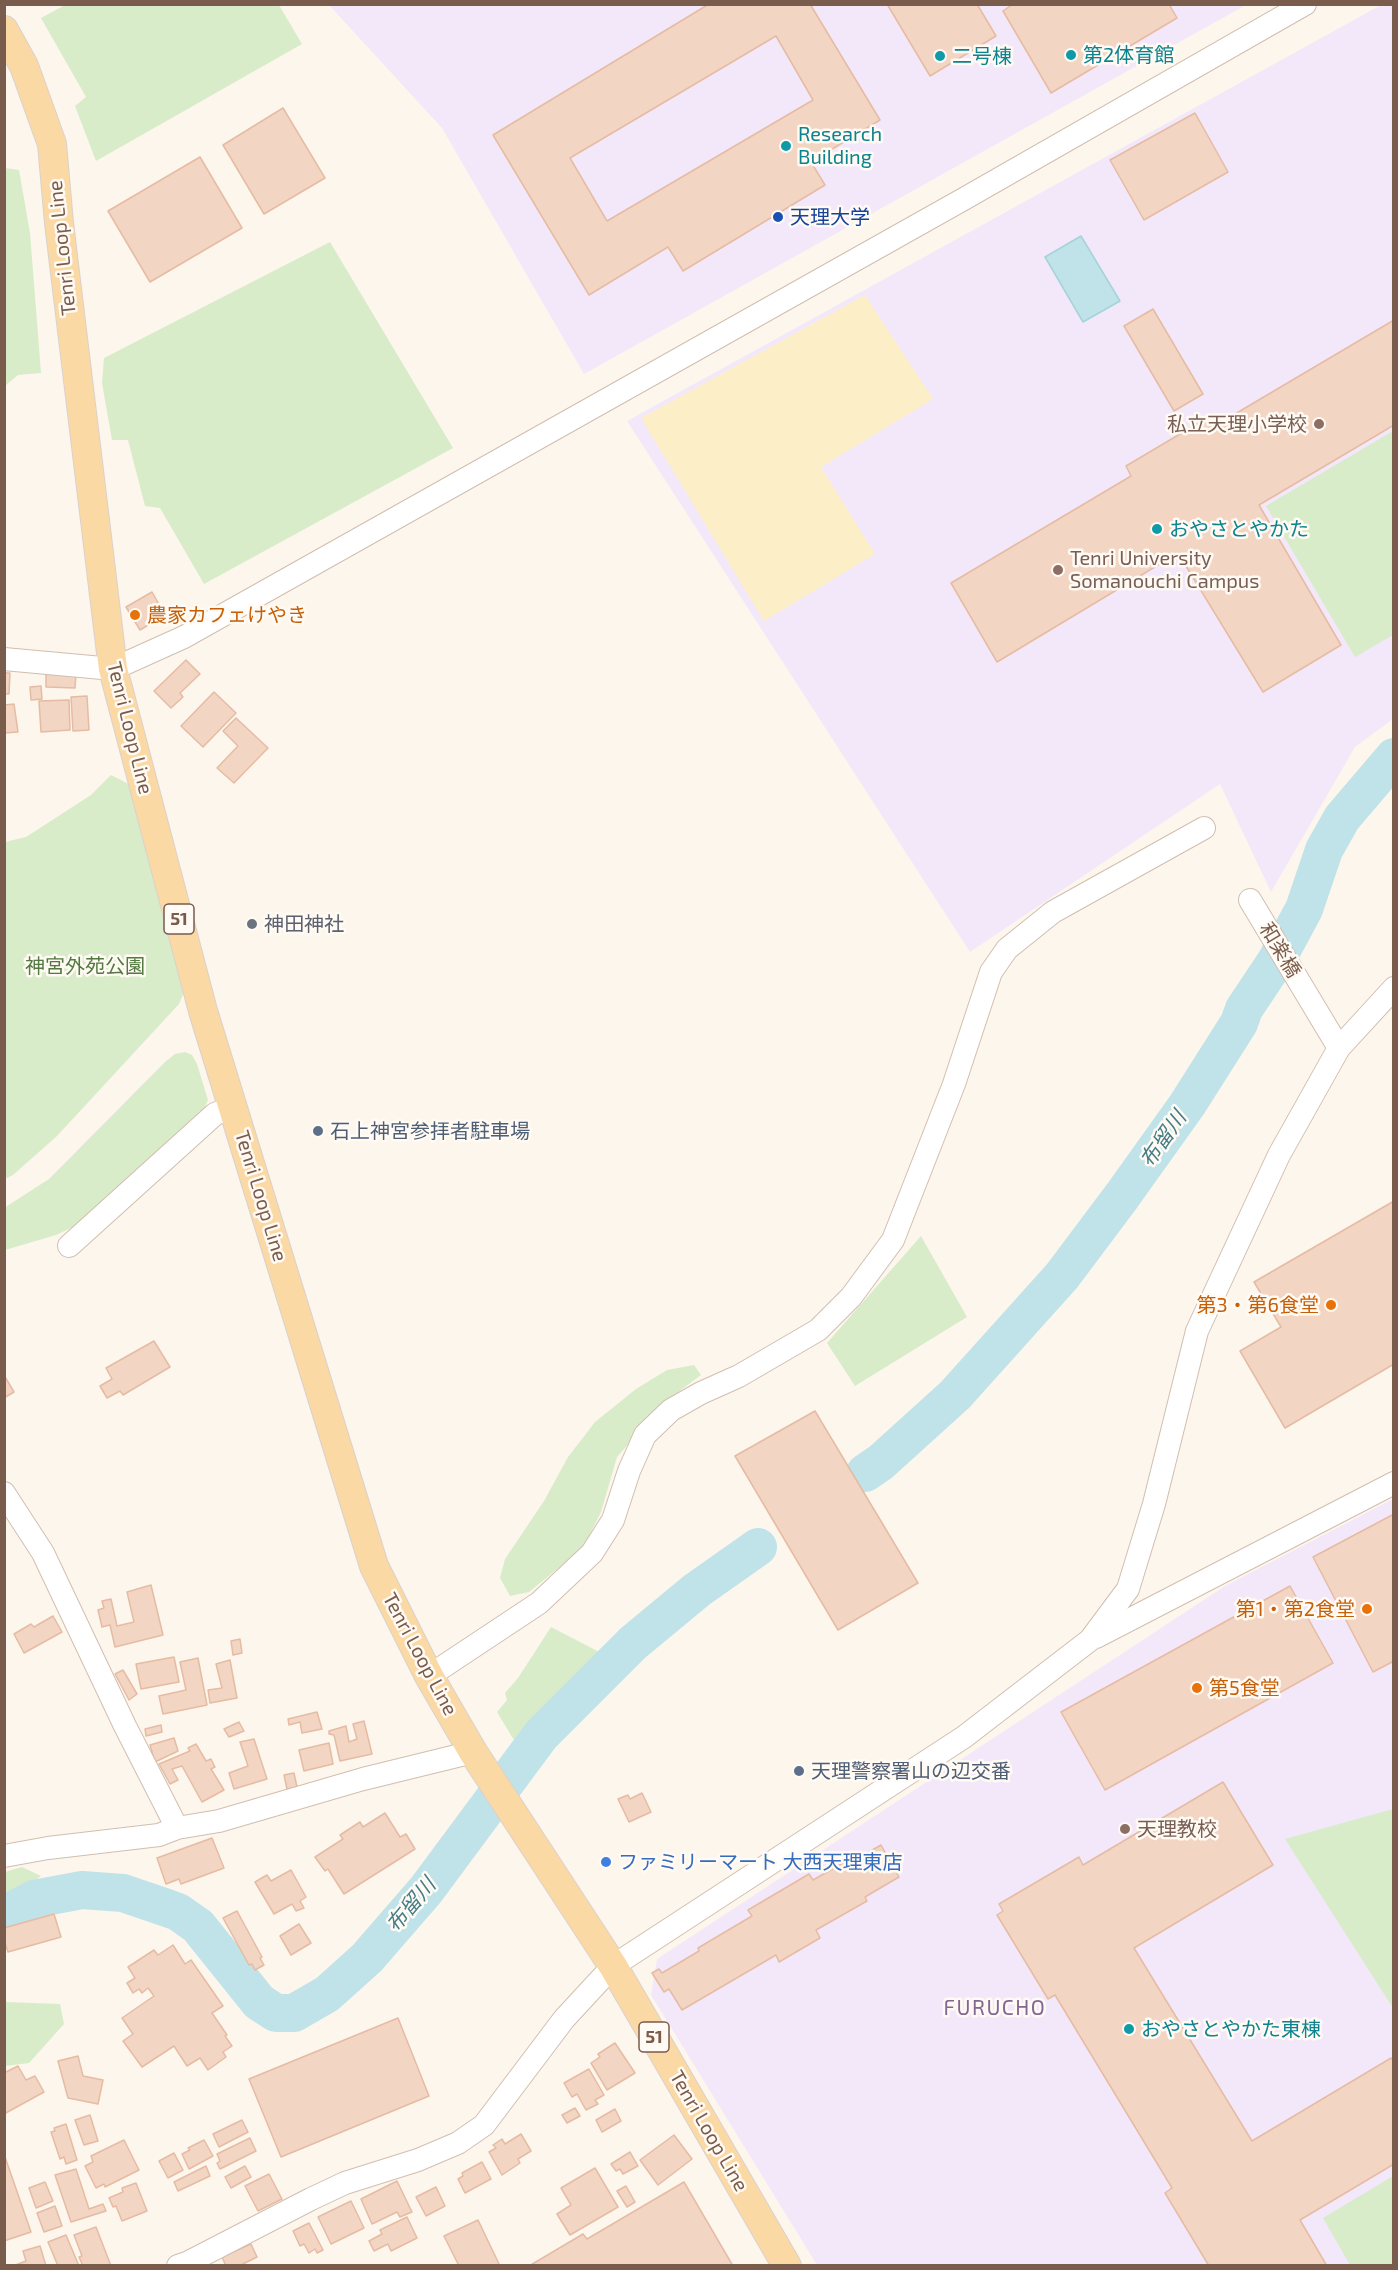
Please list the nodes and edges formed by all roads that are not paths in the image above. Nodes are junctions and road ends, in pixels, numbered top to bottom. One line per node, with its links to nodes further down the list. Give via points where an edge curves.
1 (1305, 4): 4 (street, via 184,637)
2 (4, 30): 4 (main road, Tenri Loop Line / 51, via 24,66 52,144)
3 (4, 659): 4 (street)
4 (113, 669): 9 (main road, Tenri Loop Line / 51, via 203,1011)
5 (1204, 828): 14 (street, via 1053,912 1007,949 991,972 954,1084 893,1240 851,1297 818,1330 671,1410 645,1434 613,1520 592,1553 539,1603)
6 (1250, 900): 8 (street, 和楽橋)
7 (1394, 988): 8 (street)
8 (1339, 1048): 13 (street, via 1279,1155 1197,1331 1154,1504 1128,1589)
9 (234, 1106): 10 (street, via 215,1114); 14 (main road, Tenri Loop Line / 51, via 374,1566)
10 (69, 1246)
11 (1394, 1483): 13 (street)
12 (4, 1493): 16 (street, via 43,1553)
13 (1090, 1640): 18 (street, via 964,1737)
14 (429, 1676): 15 (main road, Tenri Loop Line / 51)
15 (480, 1762): 16 (street, via 363,1779 219,1821); 18 (main road, Tenri Loop Line / 51)
16 (177, 1828): 17 (street, via 159,1835)
17 (4, 1856)
18 (613, 1966): 19 (street, via 564,2019 484,2125 458,2143 418,2160 345,2183); 20 (main road, Tenri Loop Line / 51)
19 (184, 2265)
20 (788, 2265)

